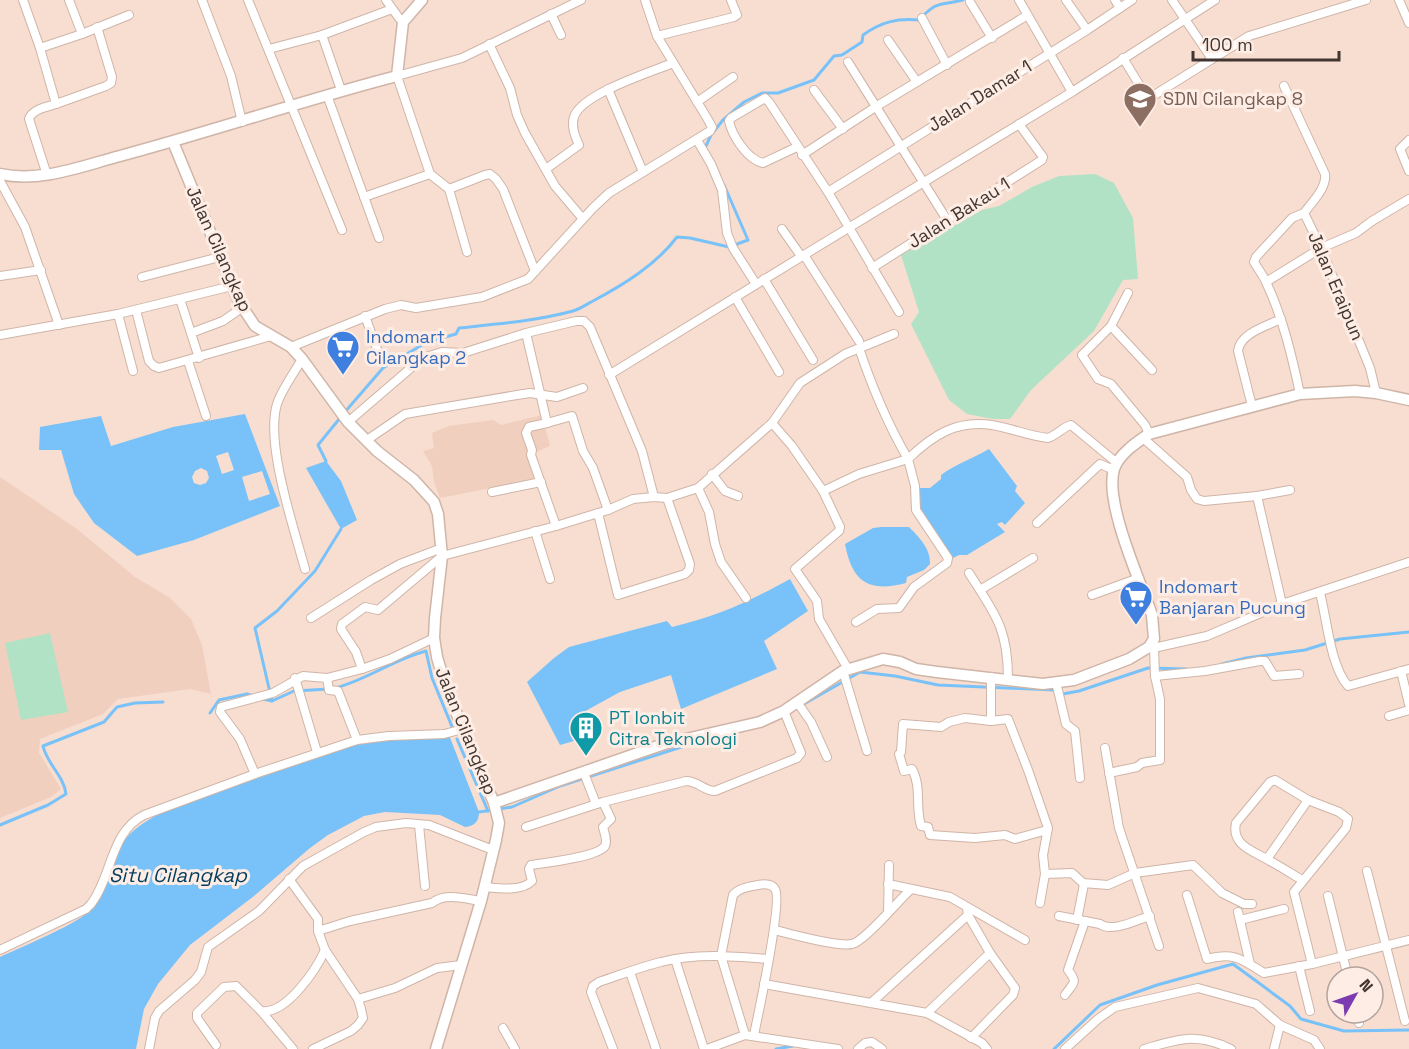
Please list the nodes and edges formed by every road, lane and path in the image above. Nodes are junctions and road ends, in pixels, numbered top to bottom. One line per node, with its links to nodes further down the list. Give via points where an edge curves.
1 (23, 0): 38 (street)
2 (69, 0): 31 (street)
3 (202, 0): 59 (street, via 231,76)
4 (248, 0): 39 (street)
5 (386, 0): 21 (street)
6 (422, 0): 27 (street)
7 (581, 0): 22 (street)
8 (645, 0): 34 (street)
9 (730, 0): 34 (street, via 737,15 734,17)
10 (1019, 0): 24 (street)
11 (1066, 0): 30 (street)
12 (1115, 0): 20 (street)
13 (1132, 0): 20 (street, Jalan Damar 1)
14 (1172, 0): 26 (street)
15 (1215, 0): 26 (street)
16 (1366, 0): 19 (street)
17 (1399, 0): 28 (street)
18 (970, 2): 35 (street)
19 (1336, 4): 42 (street, via 1249,36)
20 (1120, 8): 30 (street, Jalan Damar 1)
21 (392, 9): 27 (street); 32 (street)
22 (551, 14): 33 (street); 37 (street)
23 (129, 15): 29 (street)
24 (1026, 16): 35 (street); 40 (street)
25 (922, 18): 45 (street)
26 (1185, 20): 41 (street); 42 (street)
27 (404, 22): 46 (street)
28 (1409, 23)
29 (97, 27): 31 (street); 56 (street, via 111,83)
30 (1087, 30): 40 (street, Jalan Damar 1)
31 (82, 34): 38 (street)
32 (322, 35): 39 (street); 51 (street)
33 (561, 35)
34 (657, 36): 44 (street)
35 (992, 38): 45 (street)
36 (888, 40): 48 (street)
37 (489, 44): 46 (street, via 462,58); 67 (street, via 525,133)
38 (40, 48): 56 (street)
39 (269, 49): 57 (street)
40 (1048, 53): 53 (street); 65 (street, Jalan Damar 1)
41 (1124, 58): 42 (street, via 1148,99); 53 (street)
42 (1212, 59)
43 (848, 62): 58 (street)
44 (673, 63): 50 (street); 55 (street)
45 (947, 65): 48 (street)
46 (397, 76): 51 (street); 71 (street)
47 (733, 77): 55 (street)
48 (917, 82): 58 (street)
49 (1284, 86): 79 (street, Jalan Eraipun, via 1326,180)
50 (608, 89): 67 (street, via 577,110 573,124 579,145); 69 (street)
51 (341, 90): 54 (street)
52 (814, 90): 61 (street)
53 (1072, 92): 60 (street)
54 (327, 95): 57 (street); 77 (street)
55 (697, 102): 62 (street, via 712,127)
56 (56, 104): 72 (street, via 30,114 28,119)
57 (292, 106): 59 (street); 84 (street)
58 (877, 106): 61 (street); 65 (street)
59 (242, 122): 64 (street)
60 (1019, 124): 74 (street); 81 (street, Jalan Bakau 1, via 1042,160)
61 (843, 129): 66 (street)
62 (697, 140): 69 (street); 95 (street, via 722,190 725,226 732,245)
63 (1409, 140): 68 (street, via 1400,149)
64 (173, 142): 72 (street); 89 (street, Jalan Cilangkap)
65 (902, 146): 74 (street); 76 (street, Jalan Damar 1)
66 (800, 151): 66 (street, via 765,98 730,118 744,150 757,162); 76 (street)
67 (546, 169): 80 (street, via 566,201)
68 (1409, 171)
69 (643, 172): 80 (street, via 609,193)
70 (0, 174): 72 (street, via 15,178)
71 (430, 174): 75 (street); 77 (street)
72 (46, 175)
73 (0, 181): 91 (street, via 26,227)
74 (923, 184): 81 (street); 82 (street)
75 (449, 189): 87 (street); 92 (street, via 485,175 496,179)
76 (828, 192): 82 (street)
77 (364, 197): 85 (street)
78 (1409, 199): 86 (street, via 1356,232)
79 (1304, 213): 86 (street, Jalan Eraipun); 96 (street, via 1292,218 1256,257 1254,262)
80 (584, 219): 92 (street)
81 (947, 220): 90 (street, Jalan Bakau 1)
82 (848, 228): 88 (street); 90 (street)
83 (782, 229): 88 (street)
84 (342, 230)
85 (379, 238)
86 (1321, 248): 96 (street); 126 (street, Jalan Eraipun, via 1370,368)
87 (467, 252)
88 (803, 255): 95 (street); 114 (street)
89 (220, 257): 94 (street); 97 (street, Jalan Cilangkap)
90 (872, 268): 103 (street)
91 (41, 270): 93 (street); 107 (street)
92 (535, 272): 105 (street, via 528,279 482,297 416,308 401,305)
93 (0, 276)
94 (142, 277)
95 (760, 282): 99 (street); 119 (street)
96 (1266, 282): 106 (street)
97 (232, 286): 100 (street); 101 (street, Jalan Cilangkap)
98 (1128, 293): 108 (street)
99 (735, 297): 123 (street); 124 (street)
100 (180, 299): 102 (street); 109 (street)
101 (243, 307): 109 (street, via 223,321); 113 (street, Jalan Cilangkap, via 255,326)
102 (136, 310): 104 (street); 120 (street, via 154,366)
103 (898, 312)
104 (117, 314): 107 (street); 122 (street)
105 (365, 316): 115 (street); 118 (street)
106 (1281, 319): 127 (street); 130 (street, via 1244,338 1239,345)
107 (59, 325): 112 (street)
108 (1111, 326): 121 (street); 135 (street, via 1082,355 1098,379 1111,384 1145,425)
109 (191, 333): 116 (street)
110 (526, 333): 124 (street, via 584,321); 128 (street); 132 (street, via 463,353 442,352 426,357)
111 (894, 334): 114 (street, via 872,345)
112 (0, 335)
113 (271, 336): 115 (street, Jalan Cilangkap); 116 (street)
114 (859, 344): 134 (street, via 800,383); 137 (street, via 875,394)
115 (291, 347): 117 (street, Jalan Cilangkap)
116 (199, 358): 120 (street)
117 (302, 359): 132 (street, Jalan Cilangkap); 157 (street, via 277,404 274,428 279,470)
118 (381, 360)
119 (813, 360)
120 (188, 361): 131 (street)
121 (1152, 370)
122 (133, 371)
123 (779, 372)
124 (609, 375): 147 (street, via 642,451)
125 (583, 388): 128 (street, via 557,397)
126 (1376, 393): 127 (street); 129 (street)
127 (1300, 394): 130 (street)
128 (540, 396): 133 (street); 136 (street, via 517,394 405,414)
129 (1409, 400)
130 (1252, 406): 135 (street)
131 (206, 416)
132 (344, 417): 136 (street, Jalan Cilangkap)
133 (547, 423): 140 (street, via 526,430); 149 (street, via 572,416)
134 (772, 423): 139 (street); 143 (street)
135 (1146, 436): 138 (street); 146 (street, via 1186,477 1197,499)
136 (367, 440): 154 (street, Jalan Cilangkap, via 434,502)
137 (908, 459): 138 (street, via 940,432 968,424 992,425 1048,438 1071,425); 143 (street, via 859,474); 167 (street, via 916,510 948,558 947,563 912,589 899,608 877,609)
138 (1115, 467): 151 (street, via 1100,464); 159 (street, via 1112,488 1116,514)
139 (712, 474): 141 (street); 145 (street, via 725,491)
140 (541, 482): 144 (street); 152 (street)
141 (698, 488): 148 (street); 164 (street, via 709,512 722,562)
142 (1290, 490): 146 (street)
143 (823, 491): 174 (street, via 839,531 795,569 816,598 819,619)
144 (492, 492)
145 (738, 496)
146 (1257, 496): 165 (street)
147 (654, 497): 148 (street); 149 (street, via 633,499)
148 (667, 498): 150 (street, via 689,570 618,595)
149 (608, 510): 150 (street)
150 (598, 513): 152 (street)
151 (1038, 523)
152 (556, 526): 153 (street)
153 (535, 531): 154 (street); 160 (street)
154 (442, 552): 166 (street, via 390,569); 168 (street, Jalan Cilangkap); 170 (street, via 378,610 365,607 342,624)
155 (1033, 558): 161 (street)
156 (1409, 562): 162 (street)
157 (305, 569)
158 (969, 573): 161 (street)
159 (1139, 578): 163 (street); 169 (street, via 1152,615)
160 (550, 579)
161 (980, 590): 177 (street, via 998,619 1006,645)
162 (1320, 593): 165 (street); 171 (street, via 1333,651 1348,686)
163 (1092, 595)
164 (746, 598)
165 (1282, 604): 169 (street, via 1207,636)
166 (311, 618)
167 (856, 622)
168 (434, 638): 170 (street); 186 (street, Jalan Cilangkap, via 440,671)
169 (1152, 647): 172 (street); 179 (street)
170 (362, 669): 178 (street)
171 (1405, 670): 180 (street)
172 (1155, 671): 173 (street, via 1205,671 1260,661 1274,676); 192 (street, via 1160,699 1160,760)
173 (1299, 674)
174 (846, 675): 175 (street, via 892,659 916,669); 181 (street); 189 (street)
175 (991, 677): 177 (street); 185 (street)
176 (296, 678): 178 (street, via 303,676); 190 (street); 193 (street, via 273,693 220,708 240,739)
177 (1008, 679): 179 (street)
178 (328, 684): 187 (street, via 338,692)
179 (1058, 690): 195 (street, via 1067,726 1075,731)
180 (1409, 704)
181 (800, 705): 183 (street); 191 (street)
182 (1409, 710): 184 (street)
183 (785, 715): 194 (street, via 664,744); 197 (street, via 801,753 797,758 715,791 686,781)
184 (1389, 716)
185 (991, 721): 201 (street, via 1008,719); 201 (street, via 965,718 941,727 903,724 899,754 904,771 912,769 916,777 921,826 928,827 930,836 975,838 1005,835 1015,839)
186 (463, 729): 187 (street, via 444,734); 198 (street, Jalan Cilangkap)
187 (357, 740): 190 (street)
188 (1105, 748): 192 (street)
189 (867, 751)
190 (317, 752): 193 (street)
191 (827, 757)
192 (1109, 773): 206 (street, via 1119,828)
193 (255, 774): 232 (street, via 137,819 122,835 86,909)
194 (586, 776): 197 (street); 198 (street)
195 (1080, 778)
196 (1308, 800): 203 (street); 203 (street, via 1275,780 1236,823 1236,837 1243,846); 209 (street, via 1348,819 1346,828)
197 (599, 803): 200 (street); 213 (street, via 611,819 603,827 604,847 591,854 531,866 532,881 528,885)
198 (495, 804): 202 (street, Jalan Cilangkap, via 498,819)
199 (419, 825): 202 (street); 208 (street, via 376,827 303,866); 212 (street)
200 (526, 827)
201 (1047, 830): 207 (street)
202 (493, 850): 213 (street, Jalan Cilangkap)
203 (1267, 859): 209 (street)
204 (889, 865): 211 (street)
205 (1367, 871): 230 (street)
206 (1135, 873): 210 (street, via 1108,885); 219 (street, via 1193,865 1222,893); 224 (street)
207 (1045, 874): 210 (street, via 1072,873); 218 (street)
208 (289, 879): 227 (street, via 318,919); 261 (street, via 259,911 208,947 195,980 159,1011)
209 (1302, 880): 240 (street, via 1294,892)
210 (1083, 884): 225 (street)
211 (888, 885): 214 (street); 221 (street)
212 (425, 886)
213 (484, 887): 217 (street, Jalan Cilangkap)
214 (910, 890): 221 (street); 222 (street, via 950,897)
215 (1187, 895): 239 (street, via 1207,959 1224,955)
216 (1328, 896): 236 (street)
217 (481, 901): 227 (street, via 439,898); 241 (street, Jalan Cilangkap)
218 (1040, 903)
219 (1252, 904)
220 (1284, 909): 239 (street, via 1239,916)
221 (888, 912): 226 (street, via 865,936 851,944)
222 (968, 912): 228 (street); 234 (street); 248 (street)
223 (1059, 916): 225 (street)
224 (1150, 916): 225 (street, via 1110,928); 231 (street)
225 (1081, 920): 246 (street, via 1068,970 1075,981)
226 (774, 930): 235 (street, via 775,889 764,884 738,890 733,895); 238 (street)
227 (318, 932): 233 (street)
228 (1025, 940)
229 (1409, 940): 230 (street)
230 (1387, 945): 236 (street); 252 (street)
231 (1159, 946)
232 (0, 950)
233 (325, 950): 247 (street); 249 (street, via 303,987 273,1010)
234 (990, 953): 251 (street); 256 (street, via 1015,988 1013,995)
235 (721, 956): 237 (street); 238 (street); 255 (street)
236 (1343, 956): 240 (street); 242 (street)
237 (675, 959): 244 (street); 267 (street)
238 (767, 959): 245 (street)
239 (1250, 964): 243 (street, via 1264,973)
240 (1312, 964): 243 (street)
241 (461, 965): 247 (street, via 437,968 395,988); 264 (street, Jalan Cilangkap)
242 (1345, 965)
243 (1299, 966): 250 (street)
244 (630, 972): 260 (street); 266 (street, via 599,982 591,992)
245 (764, 984): 248 (street); 255 (street)
246 (1065, 995)
247 (357, 999): 263 (street, via 363,1018 358,1025)
248 (871, 1003): 251 (street)
249 (261, 1011): 257 (street, via 236,986 224,987 197,1013); 262 (street)
250 (1310, 1011)
251 (927, 1013): 256 (street)
252 (1405, 1021)
253 (1280, 1025): 272 (street, via 1256,1004 1191,988 1115,1008); 275 (street); 276 (street, via 1314,1041)
254 (503, 1028): 265 (street)
255 (749, 1035): 267 (street); 268 (street)
256 (971, 1038): 271 (street)
257 (216, 1045)
258 (1171, 1045): 259 (street, via 1197,1038); 273 (street)
259 (1220, 1046): 274 (street)
260 (653, 1048)
261 (149, 1049)
262 (293, 1049)
263 (313, 1049)
264 (436, 1049)
265 (515, 1049)
266 (613, 1049)
267 (706, 1049)
268 (838, 1049)
269 (858, 1049): 270 (street, via 872,1042)
270 (882, 1049)
271 (987, 1049)
272 (1065, 1049)
273 (1144, 1049)
274 (1231, 1049)
275 (1274, 1049)
276 (1320, 1049)

